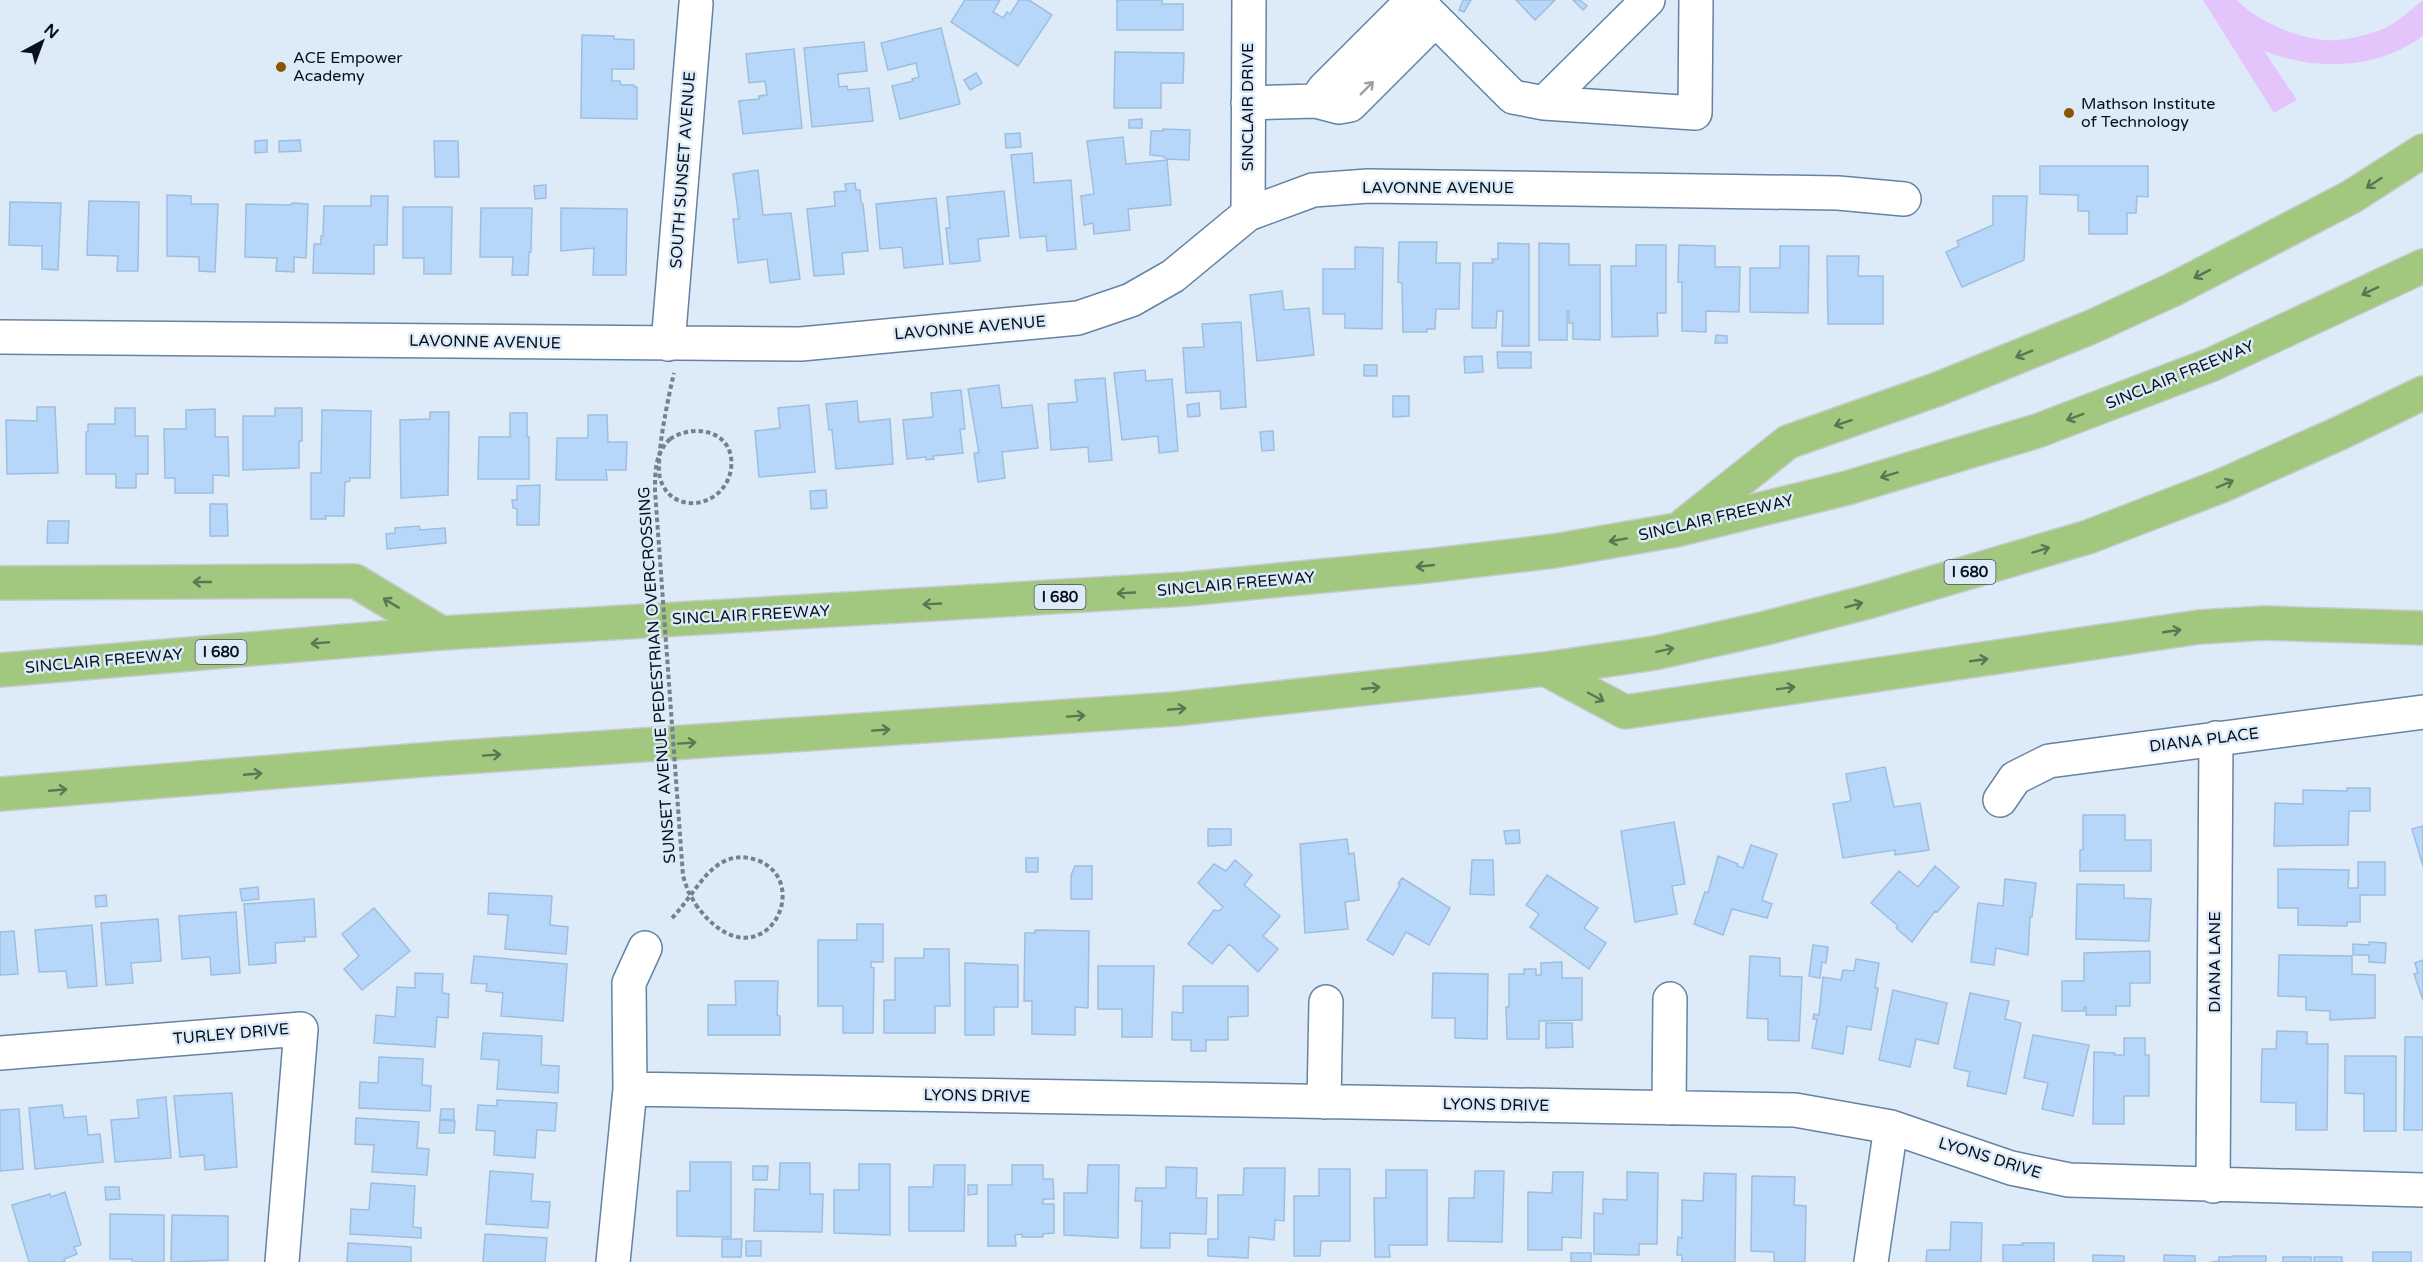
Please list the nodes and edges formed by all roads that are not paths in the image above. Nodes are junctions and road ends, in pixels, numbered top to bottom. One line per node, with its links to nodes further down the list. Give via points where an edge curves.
1 (1249, 0): 6 (street, SINCLAIR DRIVE)
2 (1648, 0): 7 (street)
3 (1696, 0): 7 (street, via 1695,113)
4 (703, 1): 13 (street, SOUTH SUNSET AVENUE)
5 (1422, 7): 6 (street, via 1350,105 1339,107 1316,101); 7 (street, via 1513,97)
6 (1248, 103): 10 (street, SINCLAIR DRIVE)
7 (1544, 103)
8 (2423, 151): 15 (highway, one-way to 15, via 2351,197 2172,290 1938,389 1788,442)
9 (1904, 199): 10 (street, LAVONNE AVENUE, via 1838,193 1368,186 1313,190)
10 (1248, 214): 13 (street, LAVONNE AVENUE, via 1173,276 1131,300 1078,318)
11 (2423, 266): 15 (highway, SINCLAIR FREEWAY / I 680, one-way to 15, via 2213,364 2037,431 1847,488)
12 (0, 337): 13 (street, LAVONNE AVENUE)
13 (672, 358)
14 (2423, 393): 19 (highway, I 680, one-way to 14, via 1655,652 1766,628 2088,537 2221,486)
15 (1676, 530): 18 (highway, SINCLAIR FREEWAY / I 680, one-way to 18, via 1554,551 1438,565 1186,589)
16 (0, 584): 18 (highway, one-way to 16, via 356,581)
17 (2423, 628): 19 (highway, one-way to 17, via 1625,712 2199,627 2265,622)
18 (441, 633): 20 (highway, SINCLAIR FREEWAY / I 680, one-way to 20)
19 (1545, 669): 23 (highway, I 680, one-way to 19, via 434,759 1175,709)
20 (0, 670)
21 (2423, 712): 22 (street, DIANA PLACE)
22 (2216, 738): 24 (street, DIANA PLACE, via 2049,761 2015,778); 33 (street, DIANA LANE)
23 (0, 794)
24 (2000, 800)
25 (645, 948): 29 (street, via 629,983)
26 (1670, 999): 31 (street)
27 (1326, 1002): 30 (street)
28 (0, 1053): 35 (street, TURLEY DRIVE, via 301,1029)
29 (630, 1089): 30 (street, LYONS DRIVE); 36 (street)
30 (1324, 1102): 31 (street, LYONS DRIVE)
31 (1669, 1108): 32 (street, LYONS DRIVE, via 1795,1110)
32 (1891, 1127): 33 (street, LYONS DRIVE, via 2011,1168 2069,1180); 37 (street)
33 (2213, 1186): 34 (street, LYONS DRIVE)
34 (2423, 1190)
35 (282, 1262)
36 (613, 1262)
37 (1871, 1262)

